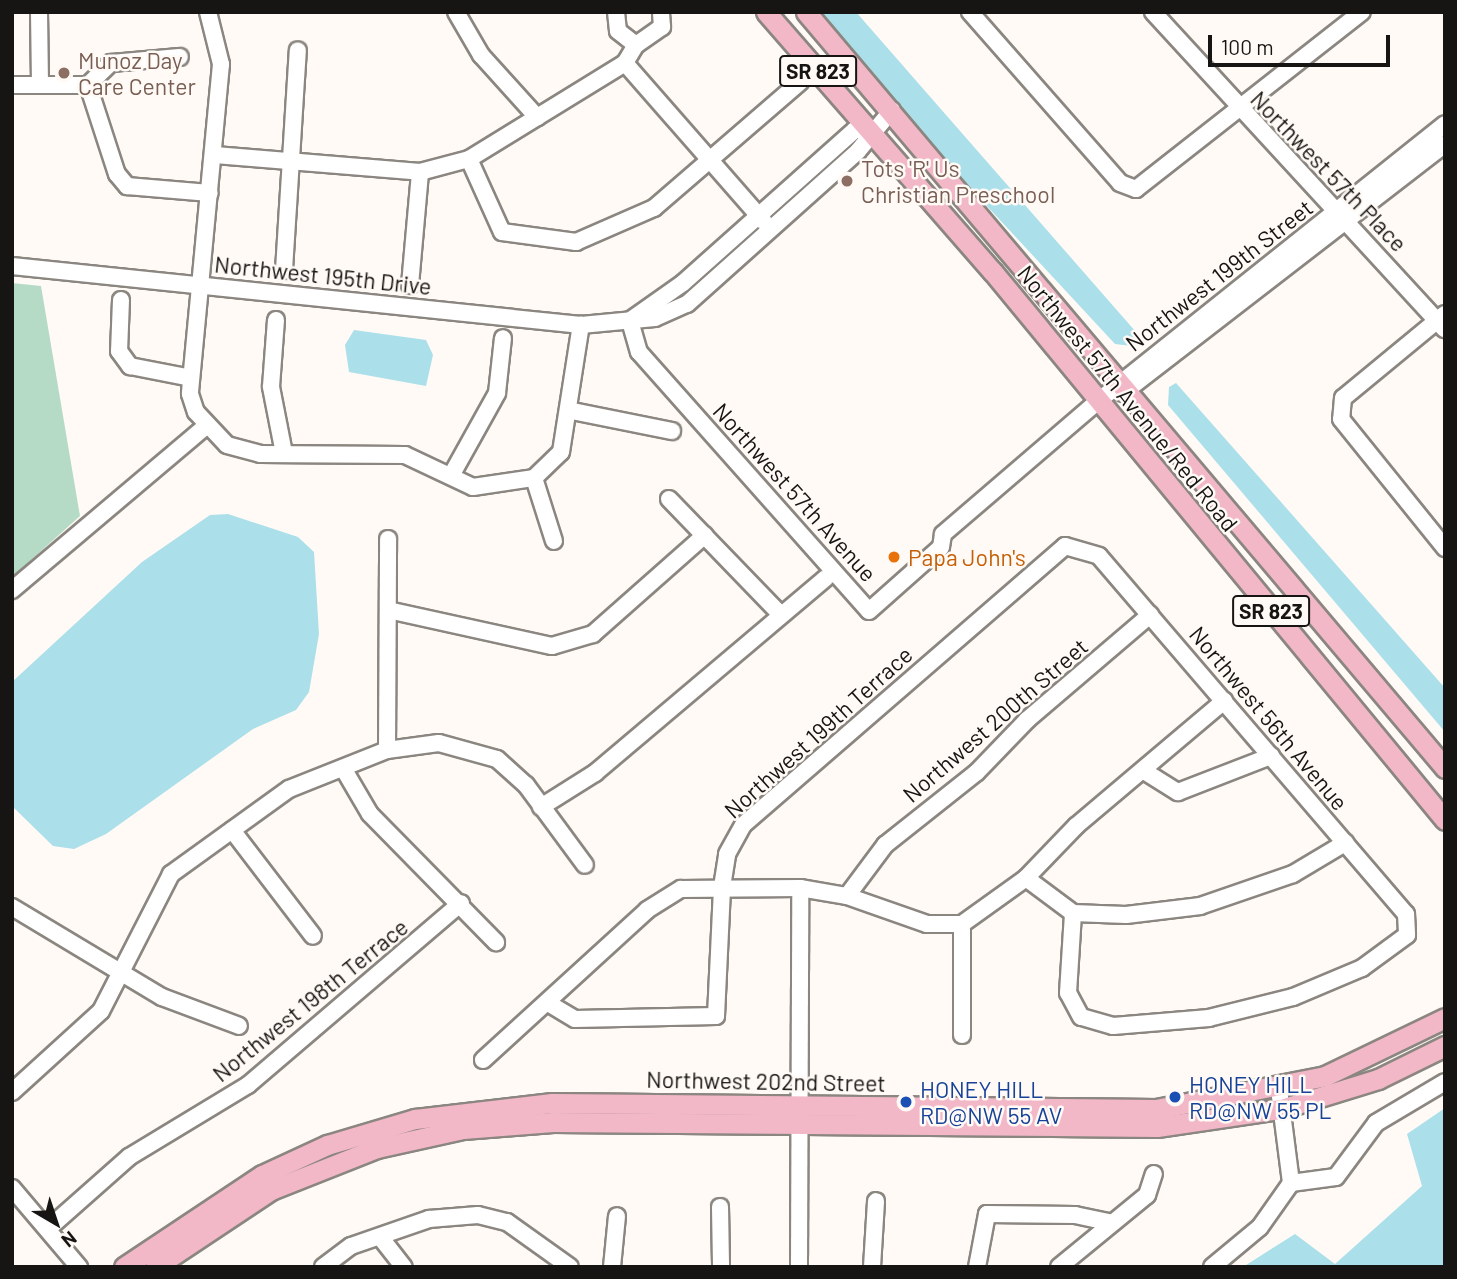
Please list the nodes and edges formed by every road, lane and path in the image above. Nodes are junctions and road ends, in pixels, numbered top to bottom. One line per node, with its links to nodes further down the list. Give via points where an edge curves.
1 (38, 12): 17 (street)
2 (208, 12): 26 (street, via 221,64)
3 (456, 12): 22 (street, via 481,55)
4 (616, 12): 12 (street, via 618,31)
5 (661, 12): 12 (street, via 662,27)
6 (766, 12): 24 (main road, Northwest 57th Avenue/Red Road / SR 823)
7 (806, 12): 21 (main road, Northwest 57th Avenue/Red Road / SR 823)
8 (970, 12): 20 (street, via 1120,183 1136,189)
9 (1153, 12): 20 (street, Northwest 57th Place)
10 (1362, 12): 11 (street)
11 (1344, 18): 20 (street)
12 (636, 45): 15 (street)
13 (298, 50): 28 (street)
14 (180, 57): 19 (street, via 111,63)
15 (625, 63): 22 (street); 29 (street)
16 (800, 82): 29 (street)
17 (40, 84): 18 (street); 19 (street)
18 (12, 85)
19 (88, 85): 31 (street, via 117,174 127,186)
20 (1237, 109): 32 (street, Northwest 57th Place)
21 (892, 110): 24 (street, Northwest 195th Drive); 45 (main road, Northwest 57th Avenue/Red Road / SR 823)
22 (537, 117): 27 (street)
23 (1445, 124): 32 (street, Northwest 199th Street)
24 (869, 130): 33 (street, Northwest 195th Drive, via 855,130); 46 (main road, Northwest 57th Avenue/Red Road / SR 823)
25 (1445, 144): 32 (street, Northwest 199th Street)
26 (215, 155): 28 (street); 31 (street)
27 (469, 159): 29 (street, via 502,232 576,242 653,208); 30 (street)
28 (290, 161): 30 (street); 35 (street)
29 (710, 163): 33 (street)
30 (420, 173): 36 (street)
31 (210, 193): 37 (street)
32 (1344, 216): 41 (street, Northwest 57th Place); 45 (street, Northwest 199th Street)
33 (763, 221): 40 (street, Northwest 195th Drive, via 687,304)
34 (12, 266): 37 (street, Northwest 195th Drive)
35 (284, 270)
36 (410, 285)
37 (201, 286): 42 (street, Northwest 195th Drive); 44 (street)
38 (121, 300): 44 (street, via 119,351 130,366)
39 (276, 320): 50 (street, via 271,387)
40 (630, 321): 42 (street, Northwest 195th Drive); 46 (street, Northwest 57th Avenue, via 639,352 869,611 940,547 943,534)
41 (1442, 321): 58 (street, via 1343,398 1340,419)
42 (581, 325): 47 (street)
43 (503, 338): 51 (street, via 497,393)
44 (191, 378): 48 (street, via 190,394)
45 (1124, 388): 46 (street, Northwest 199th Street); 68 (main road, Northwest 57th Avenue/Red Road / SR 823)
46 (1097, 401): 71 (main road, Northwest 57th Avenue/Red Road / SR 823)
47 (572, 411): 49 (street); 52 (street, via 561,452)
48 (206, 426): 50 (street, via 242,451); 60 (street)
49 (672, 431)
50 (284, 453): 51 (street, via 405,455)
51 (452, 474): 52 (street, via 474,487)
52 (534, 478): 56 (street)
53 (669, 499): 54 (street)
54 (705, 535): 61 (street, via 593,634 552,646); 62 (street)
55 (388, 539): 61 (street)
56 (554, 541)
57 (1076, 546): 63 (street, Northwest 56th Avenue, via 1099,556); 76 (street, Northwest 199th Terrace, via 1054,552 743,825 727,854)
58 (1445, 548)
59 (827, 578): 62 (street)
60 (12, 590)
61 (388, 610): 65 (street)
62 (780, 615): 70 (street, via 595,773)
63 (1150, 615): 64 (street, Northwest 56th Avenue); 78 (street, Northwest 200th Street, via 1027,719 977,772 885,845)
64 (1224, 701): 66 (street, Northwest 56th Avenue); 69 (street)
65 (387, 750): 67 (street); 70 (street, via 439,743 497,759)
66 (1271, 756): 69 (street, via 1178,792); 73 (street, Northwest 56th Avenue)
67 (343, 768): 72 (street, via 289,789); 79 (street, via 370,814)
68 (1445, 768)
69 (1144, 771): 75 (street)
70 (541, 807): 74 (street)
71 (1445, 820)
72 (232, 830): 83 (street); 85 (street, via 171,874)
73 (1345, 843): 81 (street, via 1293,874 1200,906); 81 (street, Northwest 56th Avenue, via 1406,915 1407,935 1382,957 1293,998 1157,1025 1114,1026 1081,1017 1069,993)
74 (585, 865)
75 (1026, 878): 81 (street); 82 (street)
76 (722, 887): 77 (street); 86 (street, via 681,888 647,910); 86 (street, Northwest 199th Terrace, via 716,1017 575,1019)
77 (800, 888): 78 (street); 95 (street)
78 (847, 896): 82 (street, via 927,924)
79 (461, 903): 84 (street); 104 (street, Northwest 198th Terrace, via 248,1085 129,1157)
80 (12, 907): 85 (street)
81 (1073, 913)
82 (962, 924): 89 (street)
83 (313, 936)
84 (495, 942)
85 (121, 968): 88 (street, via 162,997); 93 (street, via 101,1011)
86 (548, 1003): 91 (street)
87 (1445, 1018): 94 (main road, Northwest 202nd Street)
88 (239, 1026)
89 (962, 1035)
90 (1445, 1046): 94 (main road, Northwest 202nd Street, via 1378,1079)
91 (483, 1060)
92 (1445, 1082): 98 (street, via 1377,1123 1336,1177)
93 (12, 1092)
94 (1280, 1099): 95 (main road, Northwest 202nd Street, via 1157,1127); 98 (street)
95 (800, 1116): 96 (main road, Northwest 202nd Street, via 506,1124); 114 (street)
96 (330, 1154): 107 (main road, via 223,1196); 108 (main road, via 232,1212)
97 (1154, 1174): 103 (street, via 1147,1195)
98 (1291, 1183): 118 (street, via 1260,1227)
99 (12, 1188): 104 (street)
100 (876, 1201): 115 (street)
101 (720, 1207): 113 (street)
102 (617, 1216): 112 (street)
103 (1112, 1223): 116 (street, via 1075,1215 987,1214); 117 (street)
104 (50, 1227): 106 (street)
105 (381, 1238): 109 (street, via 351,1246); 110 (street); 111 (street, via 429,1219 478,1215 507,1222)
106 (79, 1267)
107 (124, 1267)
108 (155, 1267)
109 (323, 1267)
110 (404, 1267)
111 (570, 1267)
112 (612, 1267)
113 (721, 1267)
114 (799, 1267)
115 (872, 1267)
116 (977, 1267)
117 (1059, 1267)
118 (1212, 1267)

